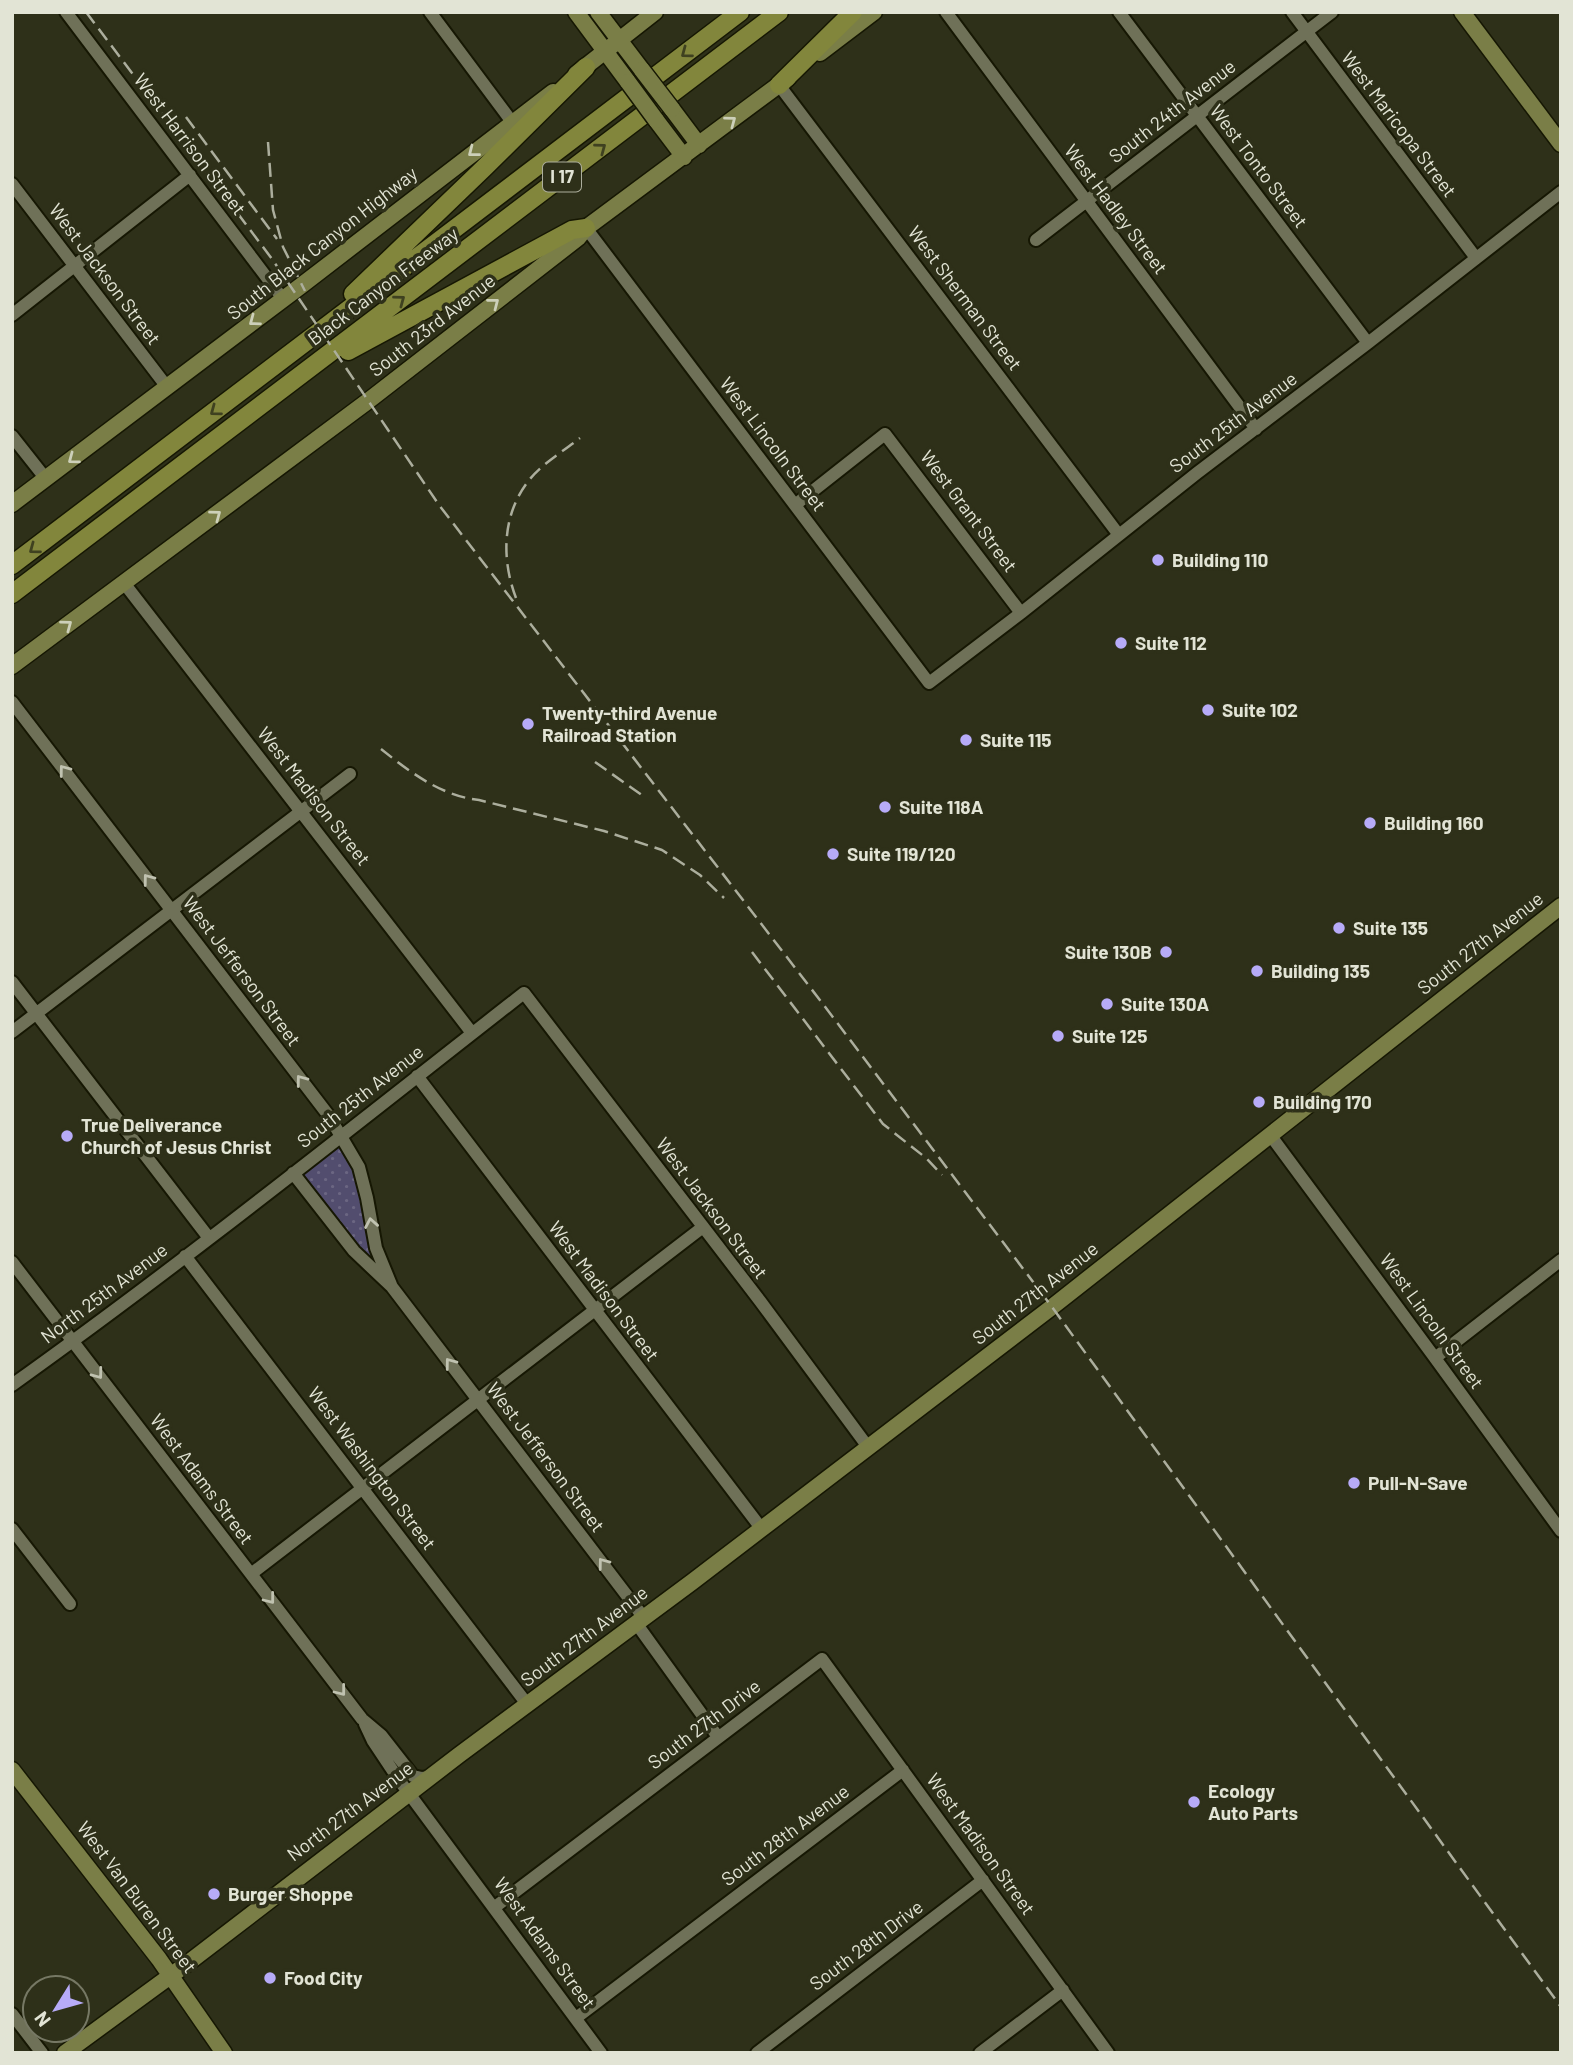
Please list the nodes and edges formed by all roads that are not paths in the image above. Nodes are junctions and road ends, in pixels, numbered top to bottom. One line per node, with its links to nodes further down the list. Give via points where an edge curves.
1 (66, 12): 25 (street, West Harrison Street)
2 (430, 12): 21 (street)
3 (576, 12): 17 (main road)
4 (598, 12): 16 (main road)
5 (655, 12): 16 (main road, South Black Canyon Highway)
6 (740, 12): 36 (highway, Black Canyon Freeway / I 17, one-way to 36)
7 (779, 12): 37 (highway, Black Canyon Freeway / I 17, one-way to 7)
8 (853, 12): 19 (highway)
9 (874, 12): 19 (main road, South 23rd Avenue)
10 (946, 12): 28 (street, West Hadley Street)
11 (1119, 12): 20 (street, West Tonto Street)
12 (1292, 12): 15 (street, West Maricopa Street)
13 (1332, 12): 15 (street, South 24th Avenue)
14 (1462, 12): 22 (main road)
15 (1307, 32): 20 (street, South 24th Avenue); 31 (street, West Maricopa Street)
16 (620, 39): 17 (main road, South Black Canyon Highway); 23 (main road, bridge)
17 (604, 51): 18 (main road, South Black Canyon Highway); 24 (main road, bridge)
18 (586, 67): 21 (main road, South Black Canyon Highway); 36 (highway)
19 (779, 85): 23 (main road, South 23rd Avenue, one-way to 19); 44 (street, West Sherman Street)
20 (1197, 117): 28 (street, South 24th Avenue); 35 (street, West Tonto Street)
21 (512, 122): 33 (main road, South Black Canyon Highway, one-way to 33)
22 (1561, 144)
23 (699, 145): 24 (main road, South 23rd Avenue)
24 (684, 157): 29 (main road, South 23rd Avenue)
25 (190, 175): 32 (street); 33 (street, West Harrison Street)
26 (12, 184): 32 (street, West Jackson Street)
27 (1561, 192): 31 (street, South 25th Avenue)
28 (1086, 201): 30 (street, South 24th Avenue); 39 (street, West Hadley Street)
29 (586, 228): 37 (highway, via 572,230); 43 (street, West Lincoln Street); 46 (main road, South 23rd Avenue, one-way to 29, via 368,401)
30 (1037, 240)
31 (1476, 258): 35 (street, South 25th Avenue)
32 (75, 266): 34 (street); 38 (street, West Jackson Street)
33 (284, 299): 38 (main road, South Black Canyon Highway, one-way to 38)
34 (12, 315)
35 (1368, 343): 39 (street, South 25th Avenue)
36 (289, 355): 45 (highway, Black Canyon Freeway / I 17, one-way to 45)
37 (287, 385): 47 (highway, Black Canyon Freeway / I 17)
38 (167, 387): 41 (main road, South Black Canyon Highway, one-way to 41)
39 (1256, 429): 44 (street, South 25th Avenue)
40 (12, 436): 41 (street)
41 (46, 479): 42 (main road, South Black Canyon Highway)
42 (12, 504)
43 (795, 505): 48 (street, West Grant Street, via 885,434); 50 (street, West Lincoln Street)
44 (1119, 535): 48 (street, South 25th Avenue)
45 (12, 565)
46 (124, 583): 49 (main road, South 23rd Avenue, one-way to 46); 53 (street, West Madison Street)
47 (12, 594)
48 (1021, 613): 50 (street, South 25th Avenue)
49 (12, 666)
50 (929, 683)
51 (12, 702): 55 (street, West Jefferson Street, one-way to 51)
52 (349, 774): 53 (street)
53 (301, 811): 55 (street); 60 (street, West Madison Street)
54 (1561, 906): 63 (main road, South 27th Avenue)
55 (172, 911): 58 (street); 62 (street, West Jefferson Street, one-way to 55)
56 (12, 982): 58 (street)
57 (524, 993): 60 (street, South 25th Avenue); 65 (street, West Jackson Street)
58 (36, 1013): 59 (street); 66 (street)
59 (12, 1031)
60 (472, 1034): 61 (street, South 25th Avenue)
61 (417, 1076): 62 (street, South 25th Avenue); 71 (street, West Madison Street)
62 (341, 1135): 64 (street, South 25th Avenue); 70 (street, West Jefferson Street, one-way to 62, via 376,1248 359,1167)
63 (1270, 1136): 73 (street, West Lincoln Street); 76 (main road, South 27th Avenue)
64 (293, 1173): 66 (street, South 25th Avenue); 70 (street, West Jefferson Street, via 362,1260)
65 (703, 1227): 71 (street); 76 (street, West Jackson Street)
66 (209, 1238): 67 (street, South 25th Avenue)
67 (185, 1256): 72 (street, North 25th Avenue); 77 (street, West Washington Street)
68 (1561, 1260): 73 (street)
69 (12, 1262): 72 (street, West Adams Street)
70 (392, 1287): 75 (street, West Jefferson Street, one-way to 70)
71 (595, 1310): 75 (street); 78 (street, West Madison Street)
72 (73, 1341): 74 (street, North 25th Avenue); 81 (street, West Adams Street, one-way to 81)
73 (1436, 1358): 80 (street, West Lincoln Street)
74 (12, 1385)
75 (478, 1400): 77 (street); 83 (street, West Jefferson Street, one-way to 75)
76 (868, 1447): 78 (main road, South 27th Avenue)
77 (364, 1489): 81 (street); 85 (street, West Washington Street)
78 (761, 1528): 83 (main road, South 27th Avenue)
79 (12, 1529): 82 (street)
80 (1561, 1531)
81 (251, 1574): 86 (street, West Adams Street, one-way to 86)
82 (70, 1604)
83 (640, 1620): 85 (main road, South 27th Avenue); 87 (street, West Jefferson Street)
84 (822, 1659): 87 (street, South 27th Drive); 89 (street, West Madison Street)
85 (527, 1704): 90 (main road, North 27th Avenue)
86 (362, 1719): 90 (street, West Adams Street, via 413,1776); 91 (street, West Adams Street)
87 (718, 1737): 93 (street, South 27th Drive)
88 (12, 1770): 94 (main road, West Van Buren Street)
89 (903, 1770): 92 (street, West Madison Street); 97 (street, South 28th Avenue)
90 (430, 1777): 91 (main road, North 27th Avenue)
91 (410, 1793): 93 (street, West Adams Street); 94 (main road, North 27th Avenue)
92 (983, 1880): 95 (street, West Madison Street); 98 (street, South 28th Drive)
93 (495, 1907): 97 (street, West Adams Street)
94 (171, 1975): 100 (main road, North 27th Avenue); 101 (main road, West Van Buren Street)
95 (1063, 1990): 104 (street); 105 (street, West Madison Street)
96 (12, 2014): 99 (street)
97 (576, 2018): 102 (street, West Adams Street)
98 (774, 2046): 103 (street, South 28th Drive)
99 (42, 2053)
100 (65, 2053)
101 (224, 2053)
102 (601, 2053)
103 (757, 2053)
104 (980, 2053)
105 (1108, 2053)

